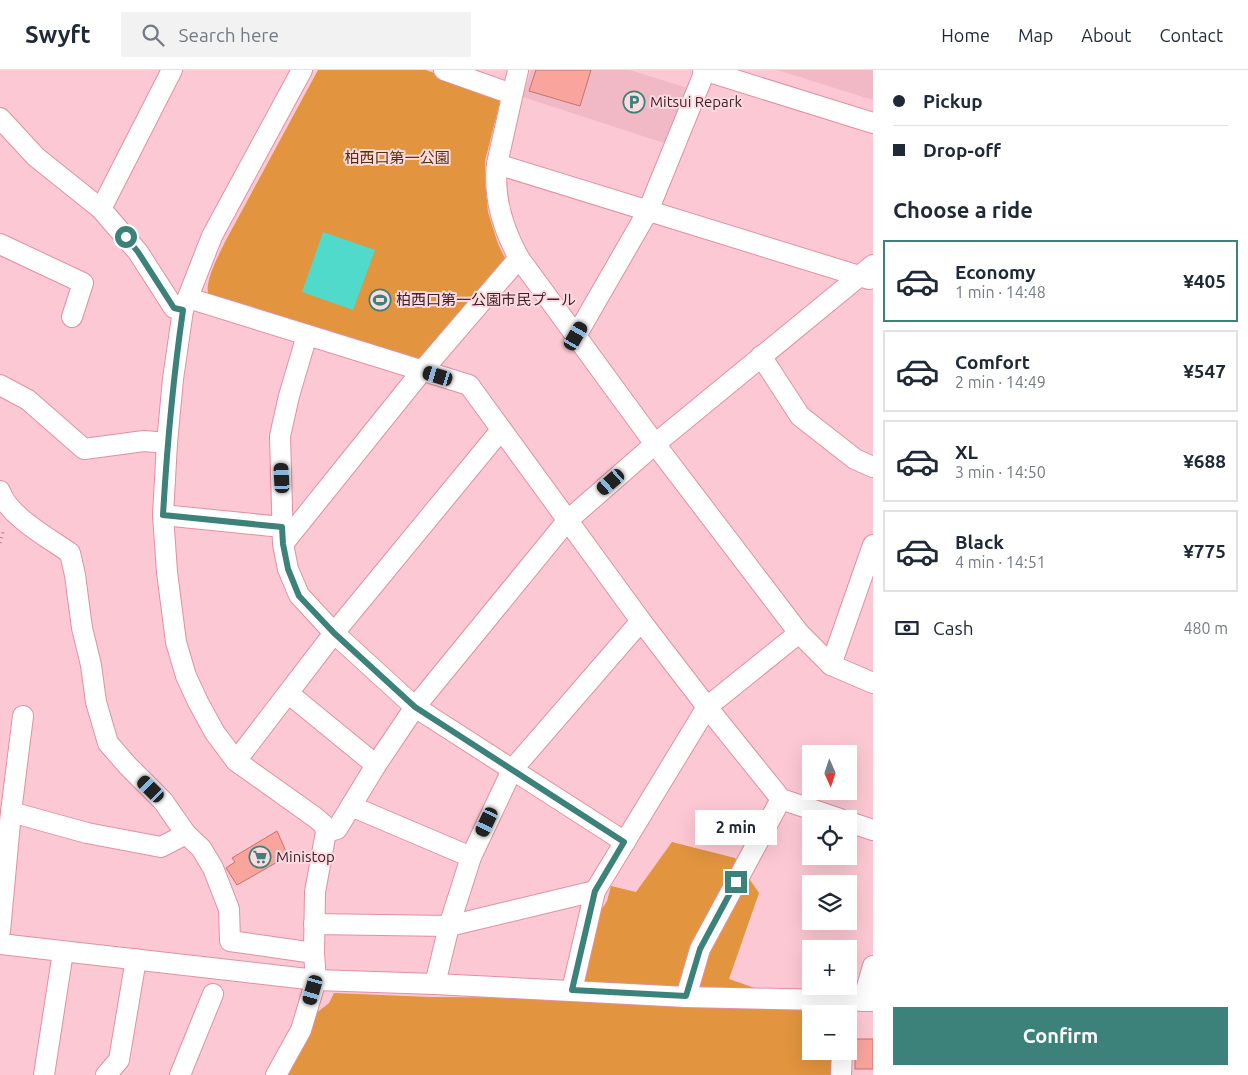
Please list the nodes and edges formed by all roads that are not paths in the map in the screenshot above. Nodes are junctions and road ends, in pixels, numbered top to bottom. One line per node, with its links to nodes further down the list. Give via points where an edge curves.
1 (172, 70): 10 (street)
2 (302, 70): 15 (street, via 212,236)
3 (444, 70): 6 (street)
4 (518, 70): 6 (street)
5 (704, 70): 7 (street); 11 (street)
6 (512, 94): 9 (street)
7 (873, 122)
8 (1, 124): 10 (street, via 36,157)
9 (497, 164): 11 (street); 13 (street, via 497,200 508,237)
10 (102, 209): 15 (street, via 138,252 174,308)
11 (648, 212): 14 (street); 18 (street)
12 (0, 244): 16 (street, via 83,283)
13 (519, 258): 18 (street); 20 (street)
14 (868, 274): 19 (street)
15 (185, 304): 17 (street); 23 (street)
16 (72, 317)
17 (307, 335): 20 (street); 29 (street, via 280,436)
18 (576, 336): 24 (street)
19 (761, 356): 24 (street); 25 (street, via 800,416 855,459)
20 (422, 371): 22 (street, via 469,386); 29 (street)
21 (0, 385): 23 (street, via 28,400 84,449 144,441)
22 (501, 430): 28 (street); 32 (street)
23 (167, 443): 27 (street)
24 (655, 444): 28 (street); 33 (street)
25 (873, 467)
26 (0, 491): 50 (street, via 2,499 17,515 70,553 96,702 108,743 163,801)
27 (163, 515): 29 (street); 40 (street, via 175,633 186,676 215,733)
28 (567, 521): 31 (street); 37 (street)
29 (282, 536): 32 (street, via 288,569 299,596)
30 (873, 545): 34 (street)
31 (641, 621): 38 (street); 42 (street)
32 (334, 633): 36 (street); 37 (street)
33 (798, 633): 34 (street); 38 (street)
34 (831, 665): 35 (street)
35 (873, 683)
36 (288, 692): 40 (street); 41 (street)
37 (415, 707): 41 (street); 42 (street)
38 (707, 707): 43 (street); 51 (street)
39 (23, 716): 46 (street)
40 (236, 761): 49 (street, via 316,818)
41 (376, 766): 44 (street)
42 (512, 770): 51 (street); 52 (street)
43 (781, 799): 45 (street); 66 (street, via 700,949)
44 (351, 806): 49 (street, via 337,829); 52 (street)
45 (813, 810)
46 (11, 812): 50 (street, via 87,833 161,847); 56 (street)
47 (857, 825): 48 (street)
48 (873, 830)
49 (326, 832): 54 (street, via 315,892)
50 (186, 834): 59 (street, via 201,848 213,868 229,909 230,941)
51 (624, 842): 53 (street)
52 (471, 857): 55 (street)
53 (595, 891): 55 (street); 64 (street)
54 (314, 924): 55 (street); 59 (street)
55 (449, 926): 63 (street)
56 (0, 930)
57 (0, 944): 58 (street)
58 (63, 952): 60 (street); 71 (street)
59 (314, 953): 62 (street)
60 (136, 959): 62 (street); 72 (street, via 119,1060)
61 (873, 966): 67 (street)
62 (316, 980): 63 (street); 74 (street, via 301,1030)
63 (435, 984): 64 (street)
64 (572, 990): 66 (street)
65 (214, 994): 73 (street)
66 (686, 996): 68 (street)
67 (868, 1001): 69 (street)
68 (814, 1005)
69 (851, 1005)
70 (842, 1060): 75 (street)
71 (44, 1075)
72 (106, 1075)
73 (180, 1075)
74 (276, 1075)
75 (841, 1075)

